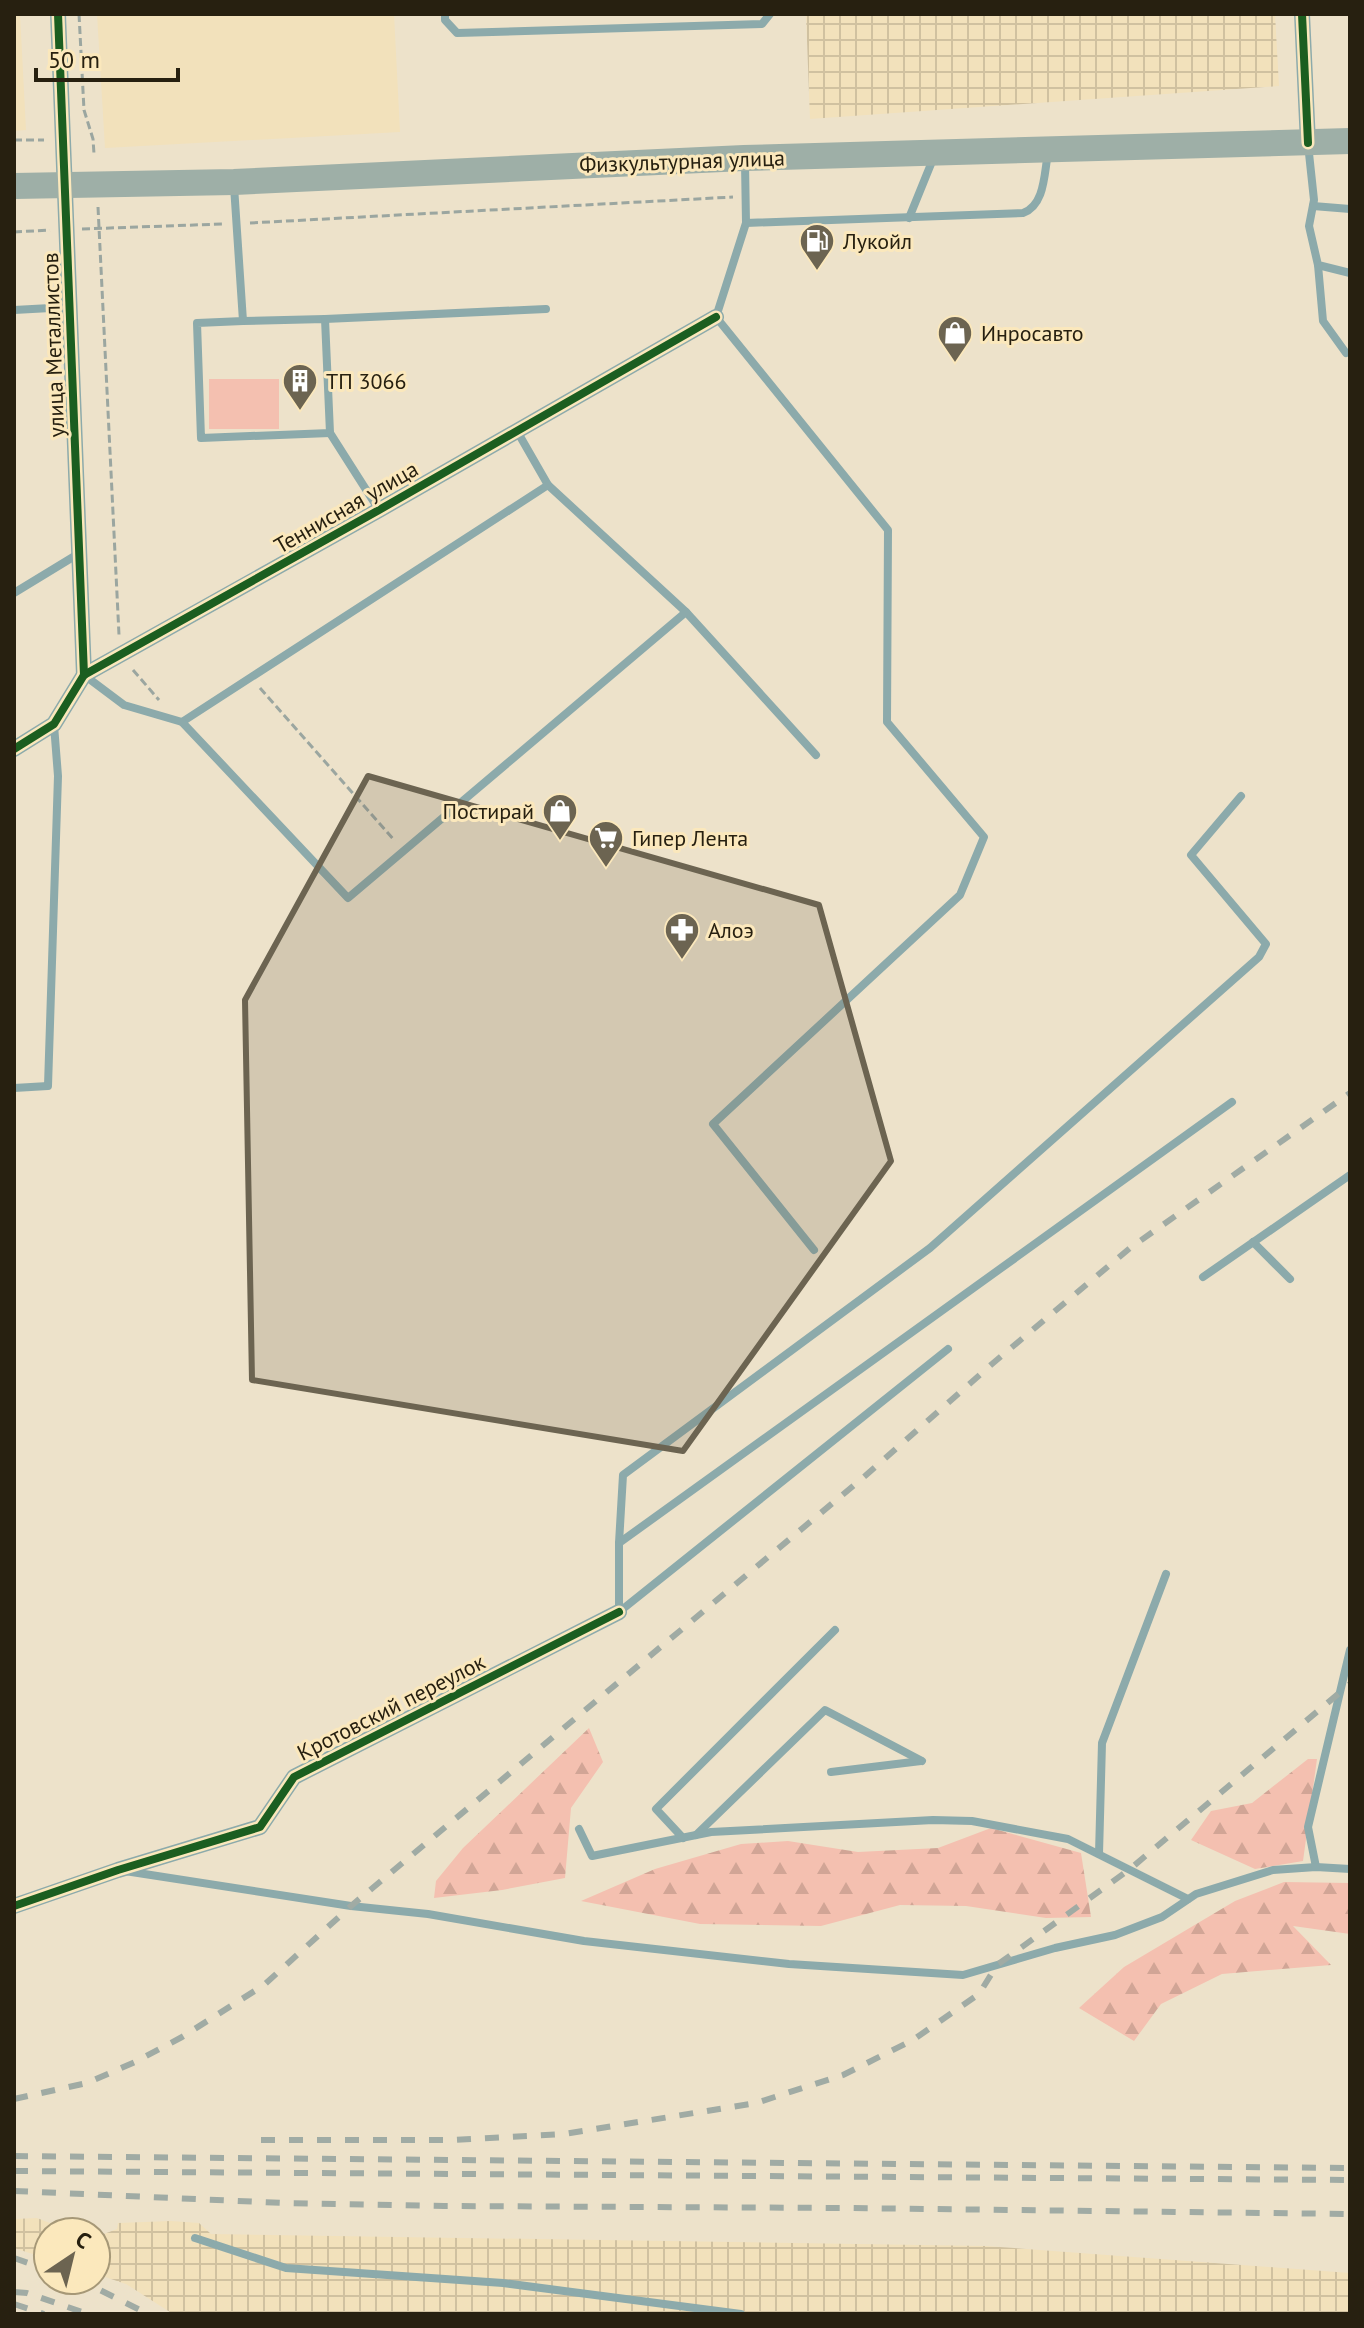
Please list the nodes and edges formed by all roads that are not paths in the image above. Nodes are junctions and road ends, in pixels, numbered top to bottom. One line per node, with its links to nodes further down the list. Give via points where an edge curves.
1 (58, 14): 11 (street, улица Металлистов)
2 (445, 14): 3 (lane, via 457,33 762,24)
3 (770, 14)
4 (1302, 14): 6 (street)
5 (1350, 141): 6 (main road, Физкультурная улица)
6 (1308, 143): 7 (main road, Физкультурная улица); 13 (lane)
7 (1049, 151): 8 (main road, Физкультурная улица); 15 (lane, via 1033,210)
8 (935, 154): 9 (main road, Физкультурная улица); 15 (lane)
9 (744, 158): 10 (main road, Физкультурная улица); 16 (lane)
10 (234, 182): 11 (main road, Физкультурная улица); 24 (lane)
11 (65, 185): 12 (main road, Физкультурная улица); 19 (street, улица Металлистов)
12 (14, 186)
13 (1313, 206): 14 (lane); 17 (lane, via 1309,226)
14 (1350, 209)
15 (909, 218): 16 (lane)
16 (746, 223): 22 (lane)
17 (1318, 265): 18 (lane); 25 (lane, via 1323,321)
18 (1350, 273)
19 (69, 307): 21 (lane); 30 (street, улица Металлистов)
20 (546, 309): 23 (lane)
21 (14, 310)
22 (716, 317): 26 (street, Теннисная улица); 43 (lane, via 888,530 887,722 984,837 960,895 713,1124)
23 (325, 319): 24 (lane); 27 (lane)
24 (243, 321): 27 (lane, via 197,323 201,438)
25 (1346, 353)
26 (516, 430): 28 (lane); 29 (street, Теннисная улица)
27 (330, 433): 29 (lane)
28 (548, 485): 32 (lane); 34 (lane)
29 (379, 510): 33 (street, Теннисная улица)
30 (79, 553): 31 (lane); 33 (street, улица Металлистов)
31 (14, 593)
32 (686, 612): 34 (lane, via 348,898); 37 (lane)
33 (84, 675): 34 (lane, via 124,705); 35 (street, Теннисная улица)
34 (182, 722)
35 (54, 724): 36 (street, Теннисная улица); 39 (lane, via 58,776 48,1086)
36 (14, 749)
37 (816, 755)
38 (1241, 796): 47 (lane, via 1191,855 1266,944 1259,957 930,1248 623,1475)
39 (14, 1088)
40 (1232, 1102): 47 (lane)
41 (1350, 1175): 42 (lane)
42 (1253, 1242): 44 (lane); 45 (lane)
43 (814, 1250)
44 (1203, 1277)
45 (1290, 1279)
46 (948, 1349): 49 (lane)
47 (619, 1543): 49 (lane)
48 (1166, 1574): 56 (lane, via 1102,1743)
49 (619, 1612): 59 (street, Кротовский переулок, via 294,1777 260,1827)
50 (835, 1630): 55 (lane, via 656,1809)
51 (1350, 1650): 57 (lane, via 1308,1827)
52 (831, 1772): 54 (lane, via 922,1761 825,1710)
53 (579, 1829): 55 (lane, via 592,1856)
54 (696, 1835): 55 (lane); 56 (lane, via 972,1821 1068,1839)
55 (683, 1838)
56 (1099, 1854): 60 (lane)
57 (1316, 1867): 58 (lane); 60 (lane, via 1273,1870)
58 (1350, 1869)
59 (118, 1870): 60 (lane, via 584,1941 789,1964 963,1975 1115,1935 1162,1917); 61 (street, Кротовский переулок)
60 (1188, 1899)
61 (14, 1906)
62 (195, 2238): 63 (lane, via 286,2268 503,2283)
63 (741, 2314)

